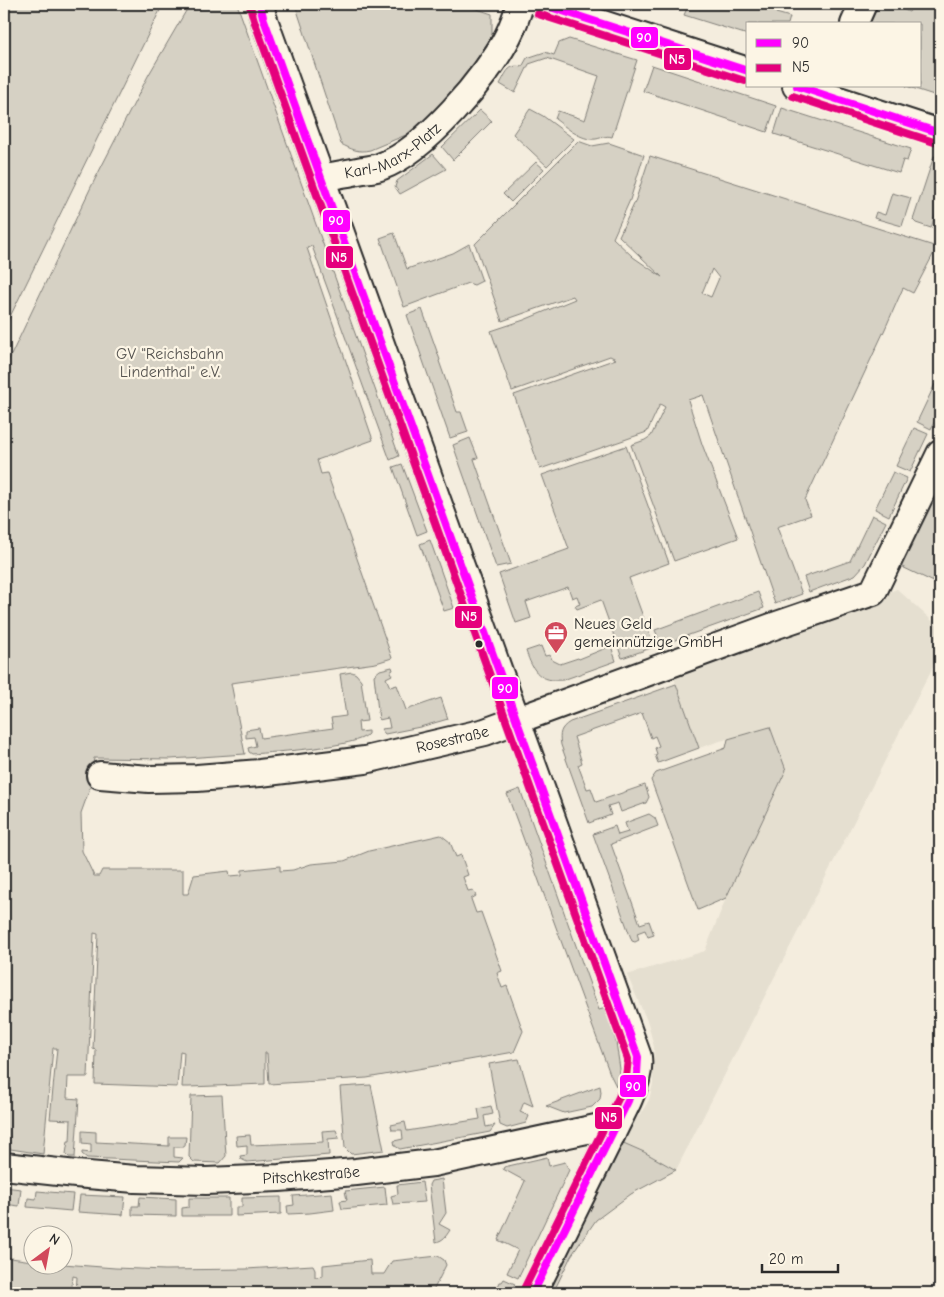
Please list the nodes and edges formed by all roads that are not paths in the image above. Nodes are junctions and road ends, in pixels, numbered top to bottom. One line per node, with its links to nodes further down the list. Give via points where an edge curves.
1 (260, 4): 10 (street, Karl-Marx-Platz)
2 (520, 4): 10 (street, Karl-Marx-Platz, via 508,37 489,67 455,108 425,137 405,154 381,167)
3 (541, 4): 6 (street)
4 (863, 4): 5 (street)
5 (855, 22)
6 (746, 70)
7 (809, 88): 8 (street)
8 (822, 90): 9 (street)
9 (940, 133)
10 (321, 178): 12 (street)
11 (940, 454): 12 (street, Rosestraße, via 873,592)
12 (517, 721): 13 (street, Rosestraße, via 485,732 365,760 197,778); 14 (street, via 636,1050 639,1064 636,1081)
13 (100, 775)
14 (612, 1134): 15 (street, Pitschkestraße, via 596,1128 432,1163 279,1178 135,1179); 16 (street)
15 (4, 1166)
16 (533, 1293)

